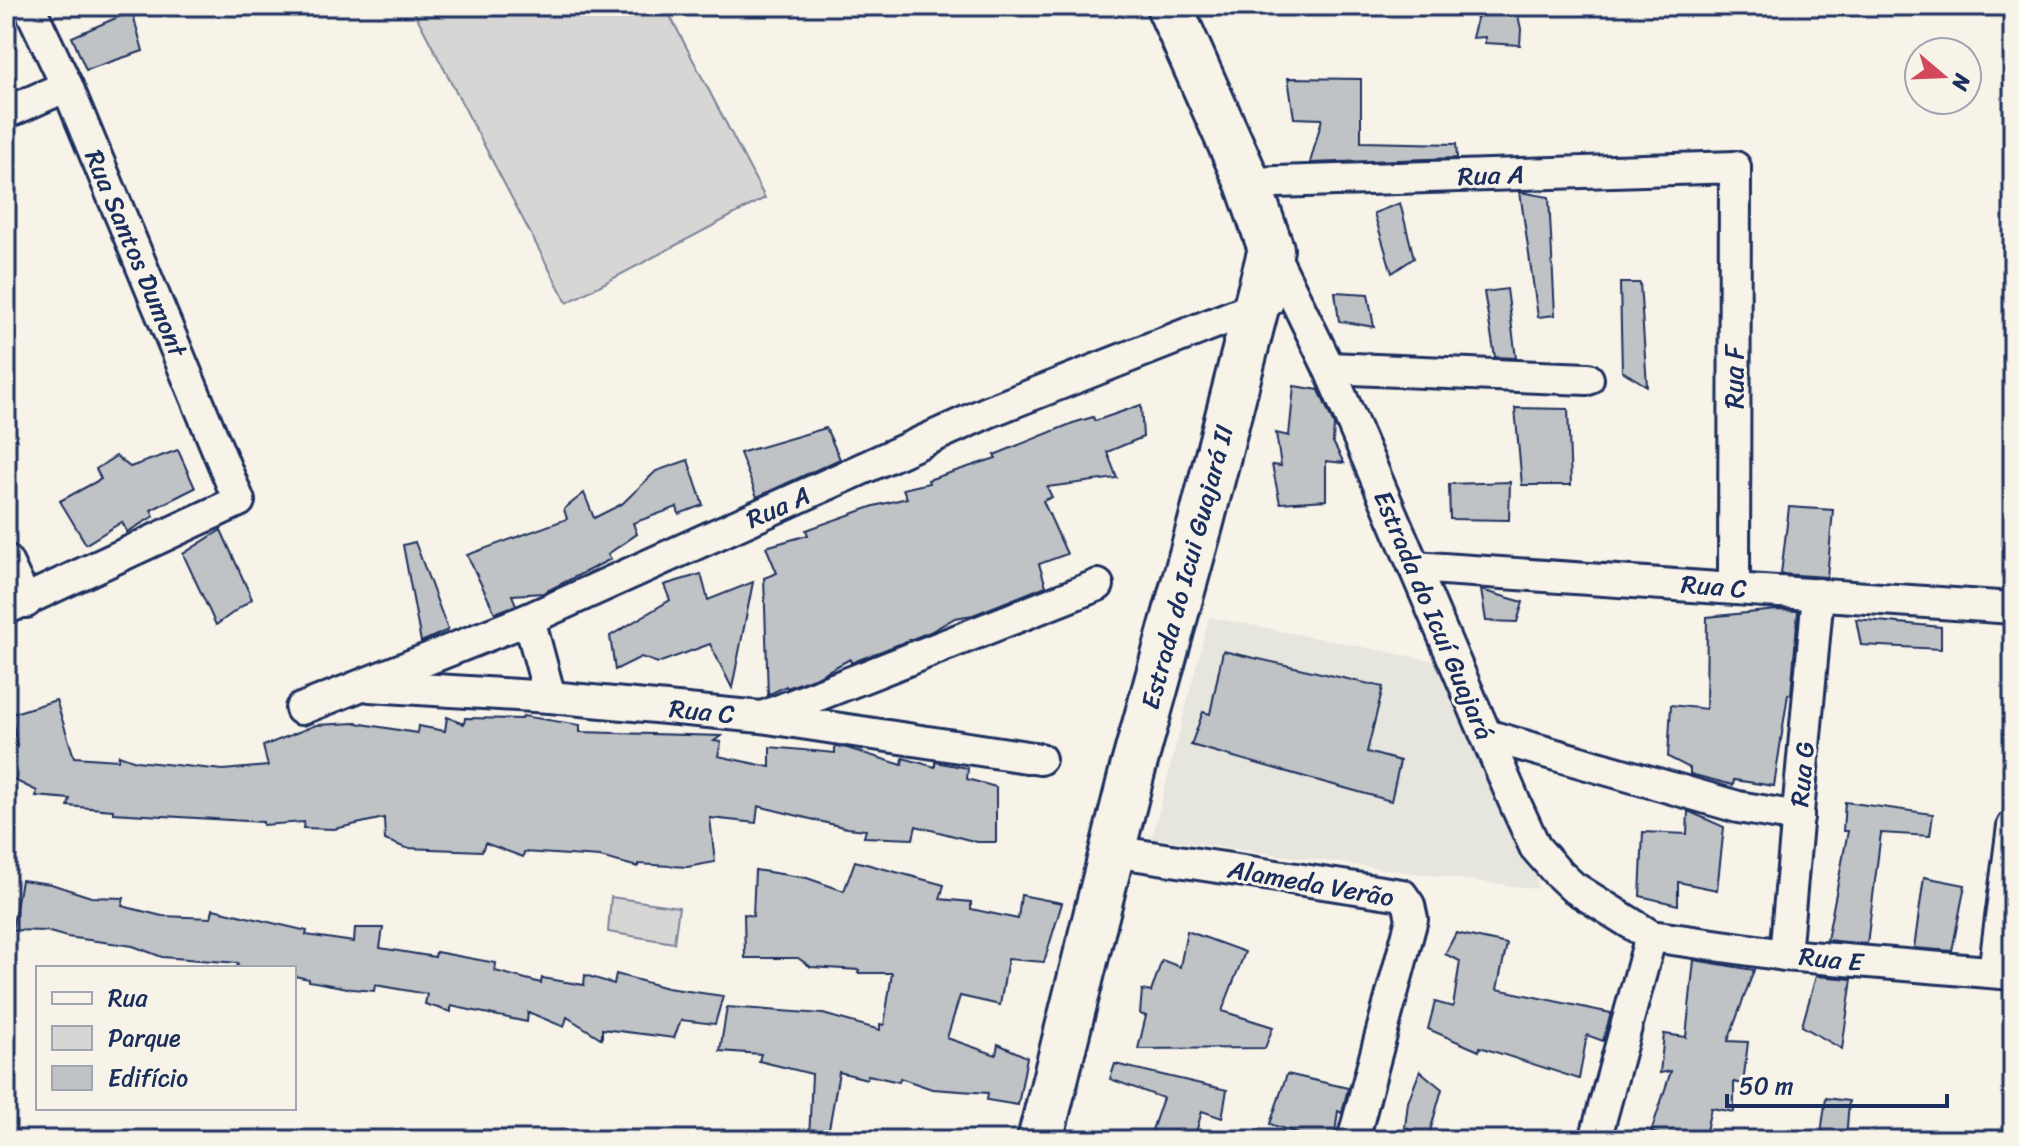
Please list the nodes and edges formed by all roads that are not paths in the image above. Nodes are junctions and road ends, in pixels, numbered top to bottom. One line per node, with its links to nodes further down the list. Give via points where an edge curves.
1 (29, 6): 3 (street, Rua Santos Dumont)
2 (1169, 6): 6 (main road, Estrada do Icui Guajará II)
3 (67, 86): 4 (street); 15 (street, Rua Santos Dumont, via 239,501)
4 (6, 113)
5 (1735, 167): 6 (street, Rua A); 13 (street, Rua F)
6 (1248, 183): 7 (main road, Estrada do Icui Guajará II, via 1271,249)
7 (1277, 308): 8 (street, Estrada do Icuí Guajará); 17 (street, Rua A, via 988,412); 26 (main road, Estrada do Icui Guajará II)
8 (1329, 368): 9 (street); 11 (street, Estrada do Icuí Guajará)
9 (1588, 379)
10 (6, 560): 15 (street)
11 (1414, 567): 13 (street, Rua C); 22 (street, Estrada do Icuí Guajará)
12 (1098, 585): 21 (street)
13 (1734, 587): 14 (street, Rua C)
14 (1818, 594): 16 (street, Rua C); 24 (street, Rua G)
15 (16, 606)
16 (2013, 608)
17 (529, 619): 18 (street, Rua A); 19 (street)
18 (362, 685): 19 (street, Rua C); 20 (street, Rua A)
19 (550, 697): 21 (street, Rua C)
20 (301, 709)
21 (761, 717): 23 (street, Rua C)
22 (1486, 735): 24 (street, via 1738,807); 27 (street, Estrada do Icuí Guajará, via 1535,847 1573,887)
23 (1040, 759)
24 (1798, 817): 28 (street, Rua G)
25 (2013, 826): 29 (street)
26 (1112, 851): 30 (main road, Estrada do Icui Guajará II); 31 (street, Alameda Verão, via 1402,895 1412,919)
27 (1651, 936): 28 (street, Rua E); 32 (street)
28 (1785, 955): 29 (street, Rua E)
29 (2004, 973)
30 (1040, 1140)
31 (1353, 1140)
32 (1595, 1140)

